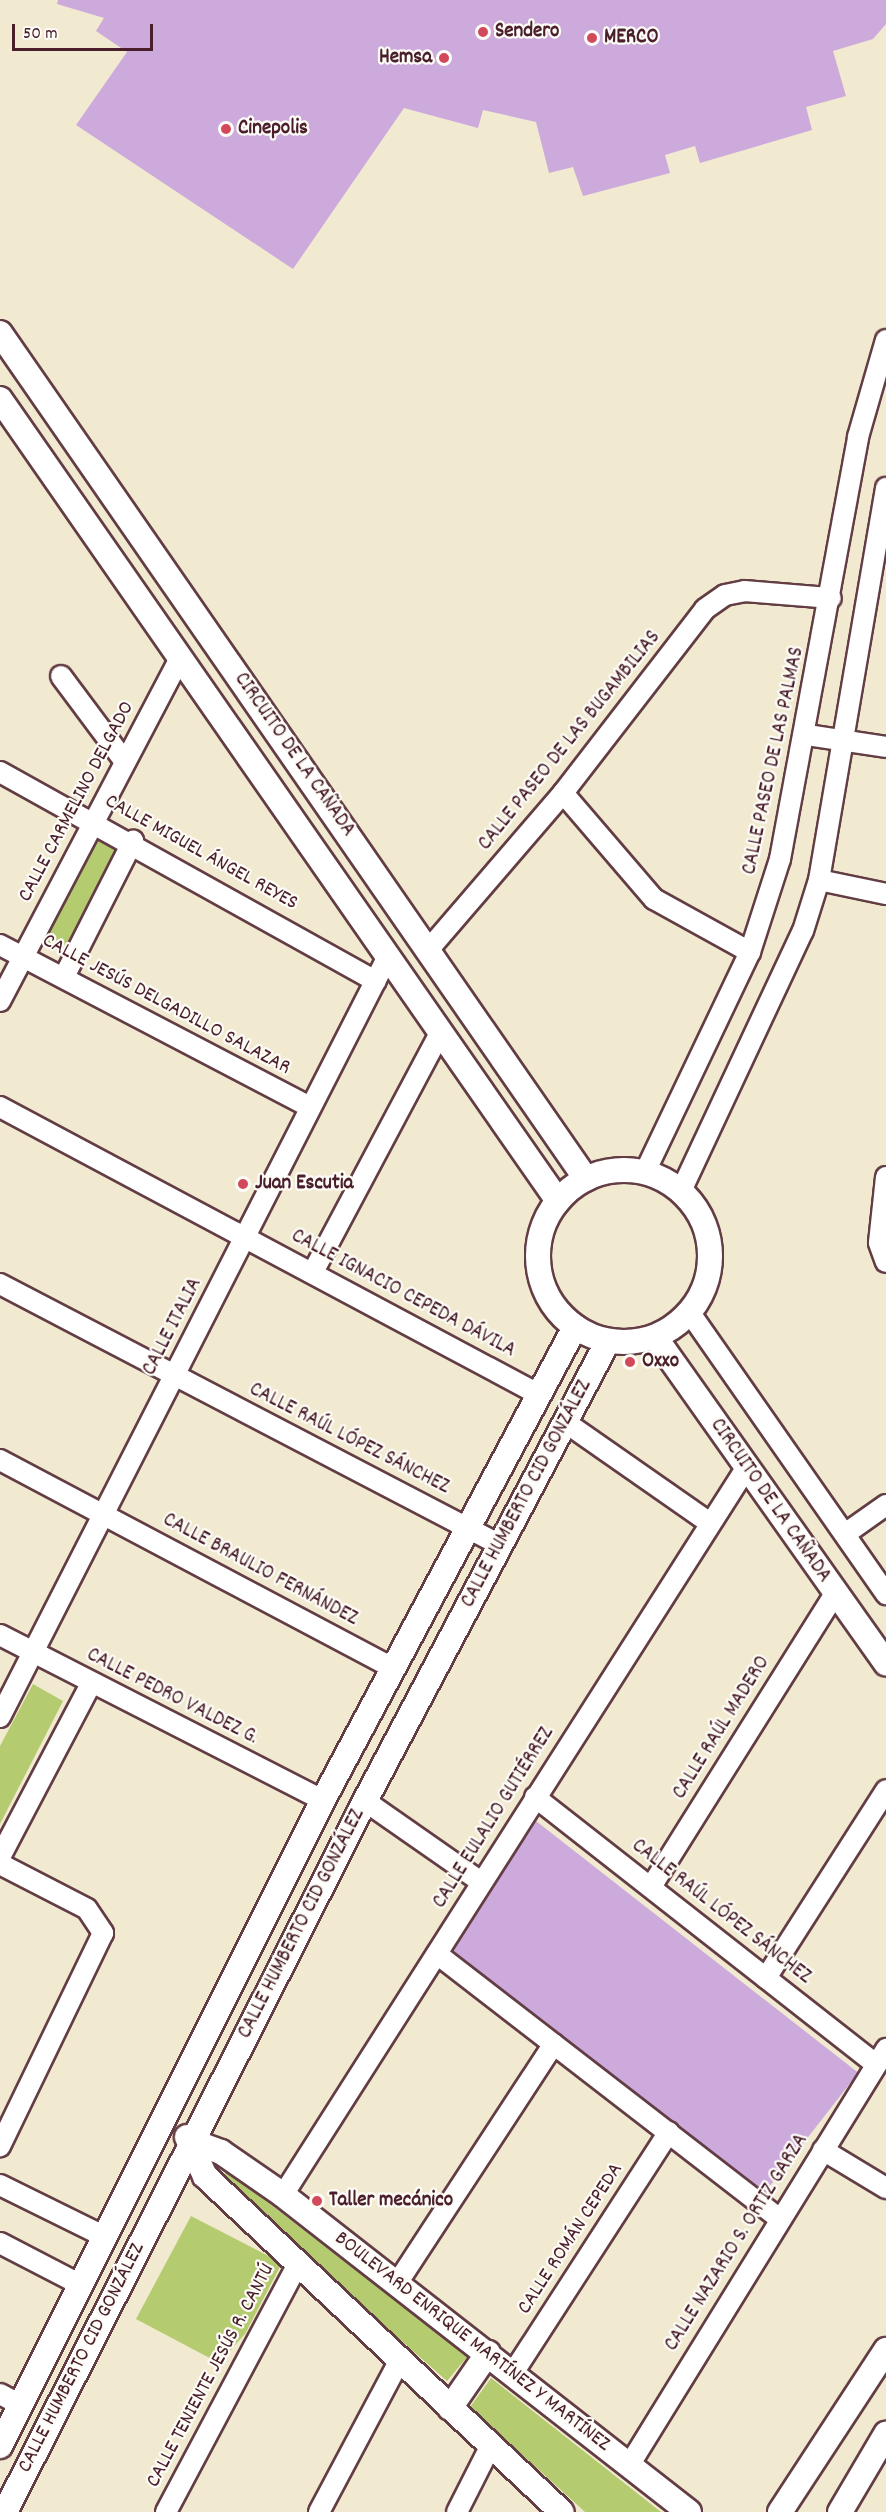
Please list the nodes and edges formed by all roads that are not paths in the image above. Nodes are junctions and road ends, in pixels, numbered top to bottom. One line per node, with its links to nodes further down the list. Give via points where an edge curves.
1 (886, 340): 5 (street, CALLE PASEO DE LAS PALMAS, via 858,436)
2 (3, 345): 20 (street, CIRCUITO DE LA CAÑADA)
3 (0, 399): 7 (street, CIRCUITO DE LA CAÑADA)
4 (886, 488): 6 (street)
5 (831, 598): 9 (street, CALLE PASEO DE LAS PALMAS); 14 (street, CALLE PASEO DE LAS BUGAMBILIAS, via 763,590 725,595 705,609)
6 (878, 601): 10 (street)
7 (180, 658): 12 (street, CALLE CARMELINO DELGADO); 23 (street, CIRCUITO DE LA CAÑADA)
8 (62, 676): 12 (street)
9 (807, 735): 10 (street); 21 (street, CALLE PASEO DE LAS PALMAS, via 780,859)
10 (845, 741): 11 (street); 17 (street)
11 (886, 747)
12 (125, 762): 15 (street, CALLE CARMELINO DELGADO)
13 (0, 772): 15 (street, CALLE MIGUEL ÁNGEL REYES)
14 (563, 793): 20 (street, CALLE PASEO DE LAS BUGAMBILIAS); 21 (street, via 654,900)
15 (95, 821): 16 (street, CALLE MIGUEL ÁNGEL REYES); 22 (street, CALLE CARMELINO DELGADO)
16 (133, 842): 24 (street); 25 (street, CALLE MIGUEL ÁNGEL REYES)
17 (819, 880): 18 (street); 33 (street, via 803,931)
18 (886, 894)
19 (0, 945): 22 (street, CALLE JESÚS DELGADILLO SALAZAR)
20 (429, 949): 32 (street, CIRCUITO DE LA CAÑADA)
21 (750, 952): 30 (street, CALLE PASEO DE LAS PALMAS)
22 (23, 957): 24 (street, CALLE JESÚS DELGADILLO SALAZAR); 26 (street, CALLE CARMELINO DELGADO)
23 (387, 958): 25 (street, CALLE ITALIA); 27 (street, CIRCUITO DE LA CAÑADA)
24 (64, 977): 29 (street, CALLE JESÚS DELGADILLO SALAZAR)
25 (376, 981): 29 (street, CALLE ITALIA)
26 (0, 1001)
27 (440, 1033): 34 (street, CIRCUITO DE LA CAÑADA); 37 (street)
28 (0, 1107): 35 (street, CALLE IGNACIO CEPEDA DÁVILA)
29 (310, 1107): 35 (street, CALLE ITALIA)
30 (645, 1172): 32 (street, via 624,1170); 33 (street)
31 (886, 1177): 36 (street, via 879,1243)
32 (586, 1179): 34 (street)
33 (681, 1191): 39 (street, via 698,1211 711,1254 705,1290)
34 (558, 1201): 40 (street, via 543,1226 537,1254 541,1282 554,1308)
35 (245, 1237): 37 (street, CALLE IGNACIO CEPEDA DÁVILA); 43 (street, CALLE ITALIA)
36 (886, 1262)
37 (313, 1272): 44 (street, CALLE IGNACIO CEPEDA DÁVILA)
38 (0, 1284): 43 (street, CALLE RAÚL LÓPEZ SÁNCHEZ)
39 (690, 1313): 41 (street); 52 (street, CIRCUITO DE LA CAÑADA)
40 (574, 1328): 42 (street); 44 (street, CALLE HUMBERTO CID GONZÁLEZ)
41 (655, 1337): 42 (street); 47 (street, CIRCUITO DE LA CAÑADA)
42 (608, 1341): 45 (street, CALLE HUMBERTO CID GONZÁLEZ)
43 (175, 1376): 49 (street, CALLE ITALIA); 51 (street, CALLE RAÚL LÓPEZ SÁNCHEZ)
44 (538, 1394): 51 (street, CALLE HUMBERTO CID GONZÁLEZ)
45 (565, 1422): 50 (street); 53 (street, CALLE HUMBERTO CID GONZÁLEZ)
46 (0, 1460): 49 (street, CALLE BRAULIO FERNÁNDEZ)
47 (747, 1467): 50 (street, CALLE EULALIO GUTIÉRREZ); 54 (street, CIRCUITO DE LA CAÑADA)
48 (886, 1505): 52 (street)
49 (103, 1514): 57 (street, CALLE ITALIA); 59 (street, CALLE BRAULIO FERNÁNDEZ)
50 (710, 1522): 63 (street, CALLE EULALIO GUTIÉRREZ)
51 (468, 1528): 53 (street, CALLE RAÚL LÓPEZ SÁNCHEZ); 59 (street, CALLE HUMBERTO CID GONZÁLEZ)
52 (845, 1534): 55 (street, CIRCUITO DE LA CAÑADA)
53 (500, 1545): 65 (street, CALLE HUMBERTO CID GONZÁLEZ)
54 (835, 1594): 58 (street, CIRCUITO DE LA CAÑADA); 69 (street, CALLE RAÚL MADERO)
55 (886, 1594)
56 (0, 1635): 57 (street, CALLE PEDRO VALDEZ G.)
57 (32, 1652): 60 (street, CALLE PEDRO VALDEZ G.); 61 (street, CALLE ITALIA)
58 (886, 1663)
59 (393, 1668): 64 (street, CALLE HUMBERTO CID GONZÁLEZ)
60 (91, 1684): 64 (street, CALLE PEDRO VALDEZ G.); 66 (street)
61 (0, 1717)
62 (886, 1790): 73 (street)
63 (536, 1797): 68 (street, CALLE EULALIO GUTIÉRREZ); 69 (street, CALLE RAÚL LÓPEZ SÁNCHEZ)
64 (323, 1800): 70 (street, CALLE HUMBERTO CID GONZÁLEZ)
65 (365, 1802): 68 (street); 71 (street, CALLE HUMBERTO CID GONZÁLEZ)
66 (0, 1857)
67 (0, 1863): 79 (street, via 99,1919 100,1947)
68 (481, 1882): 72 (street, CALLE EULALIO GUTIÉRREZ)
69 (651, 1887): 73 (street, CALLE RAÚL LÓPEZ SÁNCHEZ)
70 (267, 1910): 71 (street); 76 (street, CALLE HUMBERTO CID GONZÁLEZ)
71 (301, 1929): 78 (street, CALLE HUMBERTO CID GONZÁLEZ)
72 (437, 1954): 74 (street); 83 (street, CALLE EULALIO GUTIÉRREZ)
73 (766, 1978): 75 (street, CALLE RAÚL LÓPEZ SÁNCHEZ)
74 (554, 2044): 77 (street); 89 (street)
75 (881, 2057): 80 (street, CALLE NAZARIO S. ORTIZ GARZA)
76 (165, 2113): 78 (street, BOULEVARD ENRIQUE MARTÍNEZ Y MARTÍNEZ); 85 (street, CALLE HUMBERTO CID GONZÁLEZ)
77 (669, 2132): 84 (street); 93 (street, CALLE ROMÁN CEPEDA)
78 (190, 2141): 83 (street, BOULEVARD ENRIQUE MARTÍNEZ Y MARTÍNEZ, via 221,2152); 87 (street, BOULEVARD ENRIQUE MARTÍNEZ Y MARTÍNEZ, via 205,2176); 101 (street, CALLE HUMBERTO CID GONZÁLEZ)
79 (0, 2146)
80 (823, 2150): 82 (street); 84 (street, CALLE NAZARIO S. ORTIZ GARZA)
81 (0, 2185): 85 (street)
82 (886, 2188)
83 (283, 2195): 89 (street, BOULEVARD ENRIQUE MARTÍNEZ Y MARTÍNEZ)
84 (779, 2218): 100 (street, CALLE NAZARIO S. ORTIZ GARZA)
85 (105, 2237): 88 (street, CALLE HUMBERTO CID GONZÁLEZ)
86 (0, 2244): 88 (street)
87 (299, 2262): 92 (street, BOULEVARD ENRIQUE MARTÍNEZ Y MARTÍNEZ); 102 (street, CALLE TENIENTE JESÚS R. CANTÚ)
88 (81, 2285): 95 (street, CALLE HUMBERTO CID GONZÁLEZ)
89 (396, 2285): 91 (street, BOULEVARD ENRIQUE MARTÍNEZ Y MARTÍNEZ)
90 (886, 2350): 107 (street)
91 (488, 2353): 93 (street, BOULEVARD ENRIQUE MARTÍNEZ Y MARTÍNEZ); 96 (street)
92 (401, 2358): 96 (street, BOULEVARD ENRIQUE MARTÍNEZ Y MARTÍNEZ); 103 (street)
93 (513, 2373): 100 (street, BOULEVARD ENRIQUE MARTÍNEZ Y MARTÍNEZ)
94 (0, 2394): 95 (street)
95 (21, 2405): 99 (street, CALLE HUMBERTO CID GONZÁLEZ)
96 (450, 2408): 98 (street, BOULEVARD ENRIQUE MARTÍNEZ Y MARTÍNEZ)
97 (886, 2434): 108 (street)
98 (491, 2445): 104 (street); 105 (street, BOULEVARD ENRIQUE MARTÍNEZ Y MARTÍNEZ)
99 (0, 2446)
100 (630, 2464): 106 (street, BOULEVARD ENRIQUE MARTÍNEZ Y MARTÍNEZ)
101 (5, 2512)
102 (166, 2512)
103 (319, 2512)
104 (457, 2512)
105 (562, 2512)
106 (689, 2512)
107 (780, 2512)
108 (840, 2512)

